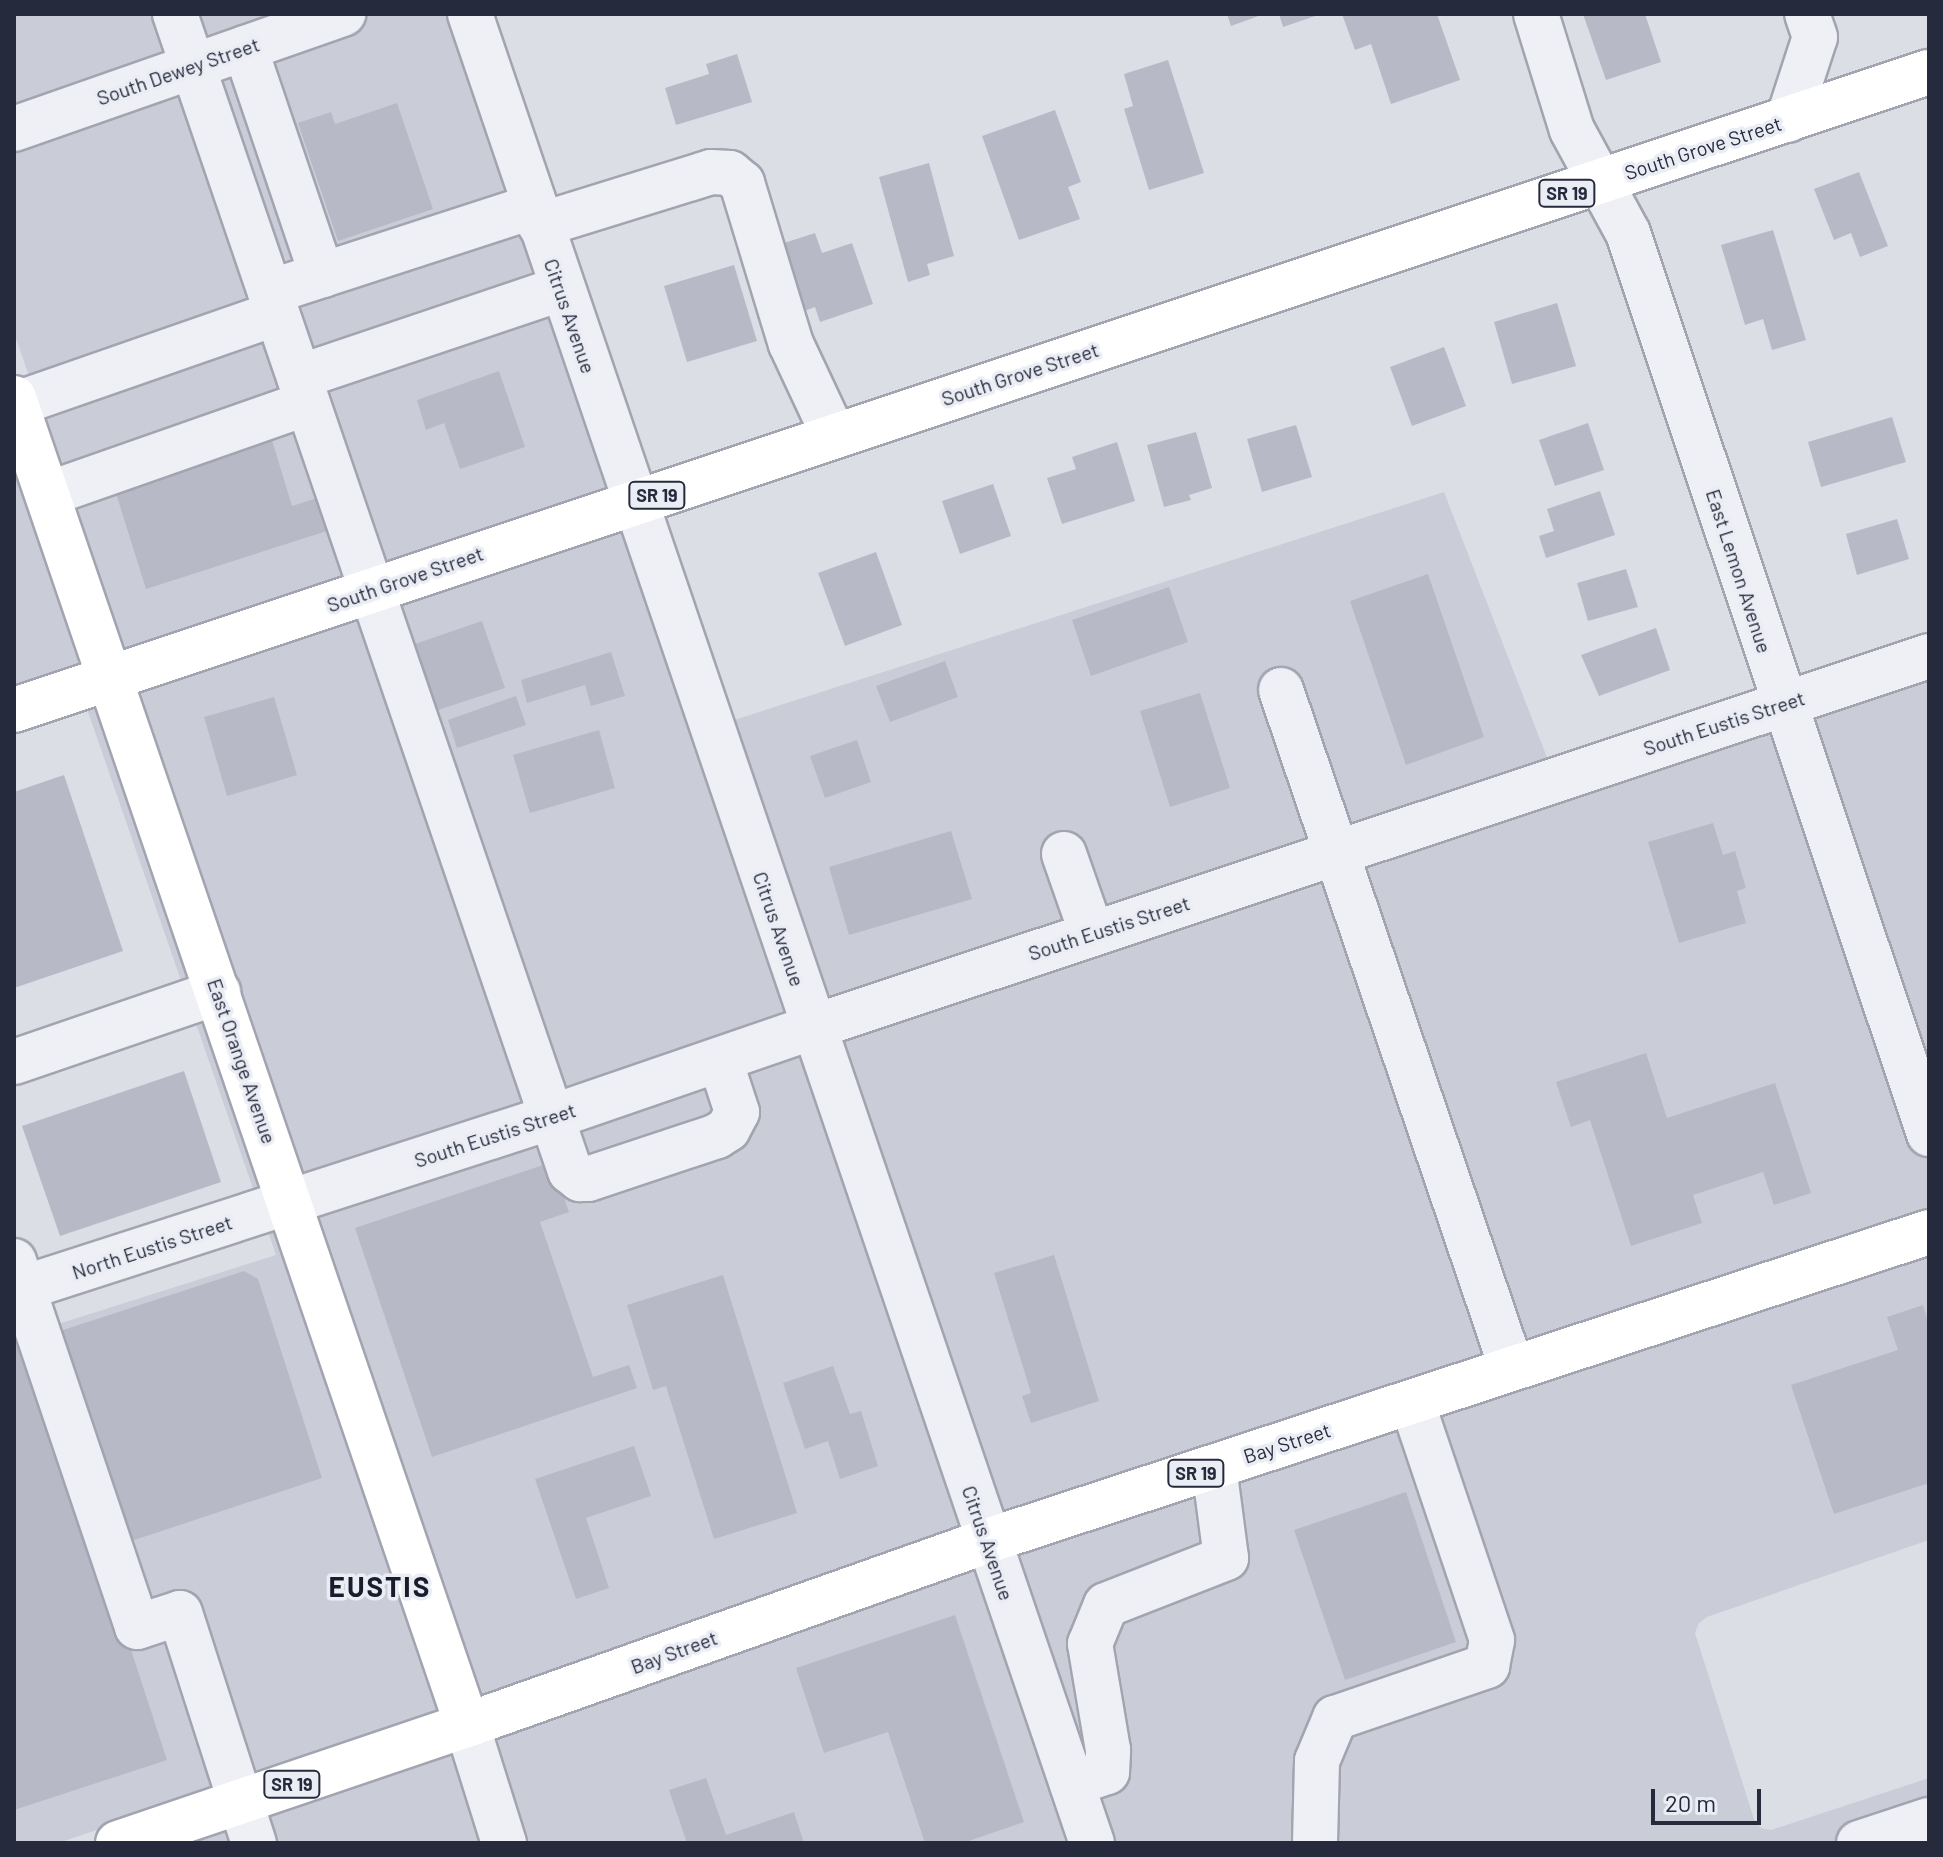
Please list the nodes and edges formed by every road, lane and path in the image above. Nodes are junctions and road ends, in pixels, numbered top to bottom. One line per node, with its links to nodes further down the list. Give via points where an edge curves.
1 (175, 14): 7 (street)
2 (343, 14): 6 (street, South Dewey Street)
3 (470, 14): 12 (street, Citrus Avenue)
4 (1536, 14): 11 (street, East Lemon Avenue, via 1572,130)
5 (1807, 14): 9 (street, via 1815,37)
6 (245, 48): 7 (street, South Dewey Street); 13 (street)
7 (192, 67): 10 (street, South Dewey Street); 15 (street)
8 (1929, 72): 9 (main road, South Grove Street / SR 19)
9 (1788, 120): 11 (main road, South Grove Street / SR 19)
10 (14, 129)
11 (1602, 182): 18 (main road, South Grove Street / SR 19); 25 (street, East Lemon Avenue, via 1628,233)
12 (537, 216): 13 (street); 14 (street, Citrus Avenue); 18 (street, via 711,172 730,173 742,183 791,344)
13 (322, 275): 15 (street)
14 (561, 289): 16 (street); 20 (street, Citrus Avenue)
15 (274, 302): 16 (street); 17 (street)
16 (304, 390): 19 (street); 21 (street)
17 (15, 401): 19 (main road, East Orange Avenue)
18 (834, 436): 20 (main road, South Grove Street / SR 19)
19 (48, 494): 23 (main road, East Orange Avenue)
20 (634, 502): 21 (main road, South Grove Street / SR 19); 31 (street, Citrus Avenue)
21 (372, 590): 23 (main road, South Grove Street / SR 19); 34 (street)
22 (1929, 656): 25 (street, South Eustis Street)
23 (111, 678): 26 (main road, SR 19); 30 (main road, East Orange Avenue)
24 (1281, 690): 27 (street)
25 (1783, 704): 27 (street, South Eustis Street); 35 (street, East Lemon Avenue)
26 (14, 710)
27 (1337, 852): 29 (street, South Eustis Street); 39 (street)
28 (1064, 854): 29 (street)
29 (1092, 934): 31 (street, South Eustis Street)
30 (218, 992): 33 (street); 36 (main road, East Orange Avenue)
31 (813, 1027): 32 (street, South Eustis Street); 42 (street, Citrus Avenue)
32 (720, 1060): 34 (street, South Eustis Street); 34 (street, via 737,1112 717,1136 580,1179 570,1171)
33 (14, 1062)
34 (552, 1117): 36 (street, South Eustis Street)
35 (1929, 1134)
36 (289, 1202): 38 (street, North Eustis Street); 43 (main road, East Orange Avenue)
37 (1929, 1232): 39 (main road, Bay Street / SR 19)
38 (17, 1280): 45 (street, via 137,1627 180,1613)
39 (1512, 1369): 40 (main road, Bay Street / SR 19)
40 (1412, 1402): 41 (main road, Bay Street / SR 19); 51 (street, via 1492,1640 1487,1666 1335,1718 1317,1761)
41 (1214, 1467): 42 (main road, Bay Street / SR 19); 44 (street, via 1226,1558 1106,1605 1090,1644 1107,1772)
42 (987, 1541): 43 (main road, Bay Street / SR 19); 44 (street, Citrus Avenue)
43 (467, 1725): 45 (main road, SR 19); 49 (street)
44 (1072, 1784): 50 (street, Citrus Avenue)
45 (239, 1802): 47 (main road, SR 19); 48 (street)
46 (1929, 1820): 52 (street)
47 (118, 1843)
48 (254, 1843)
49 (504, 1843)
50 (1092, 1843)
51 (1315, 1843)
52 (1859, 1843)

